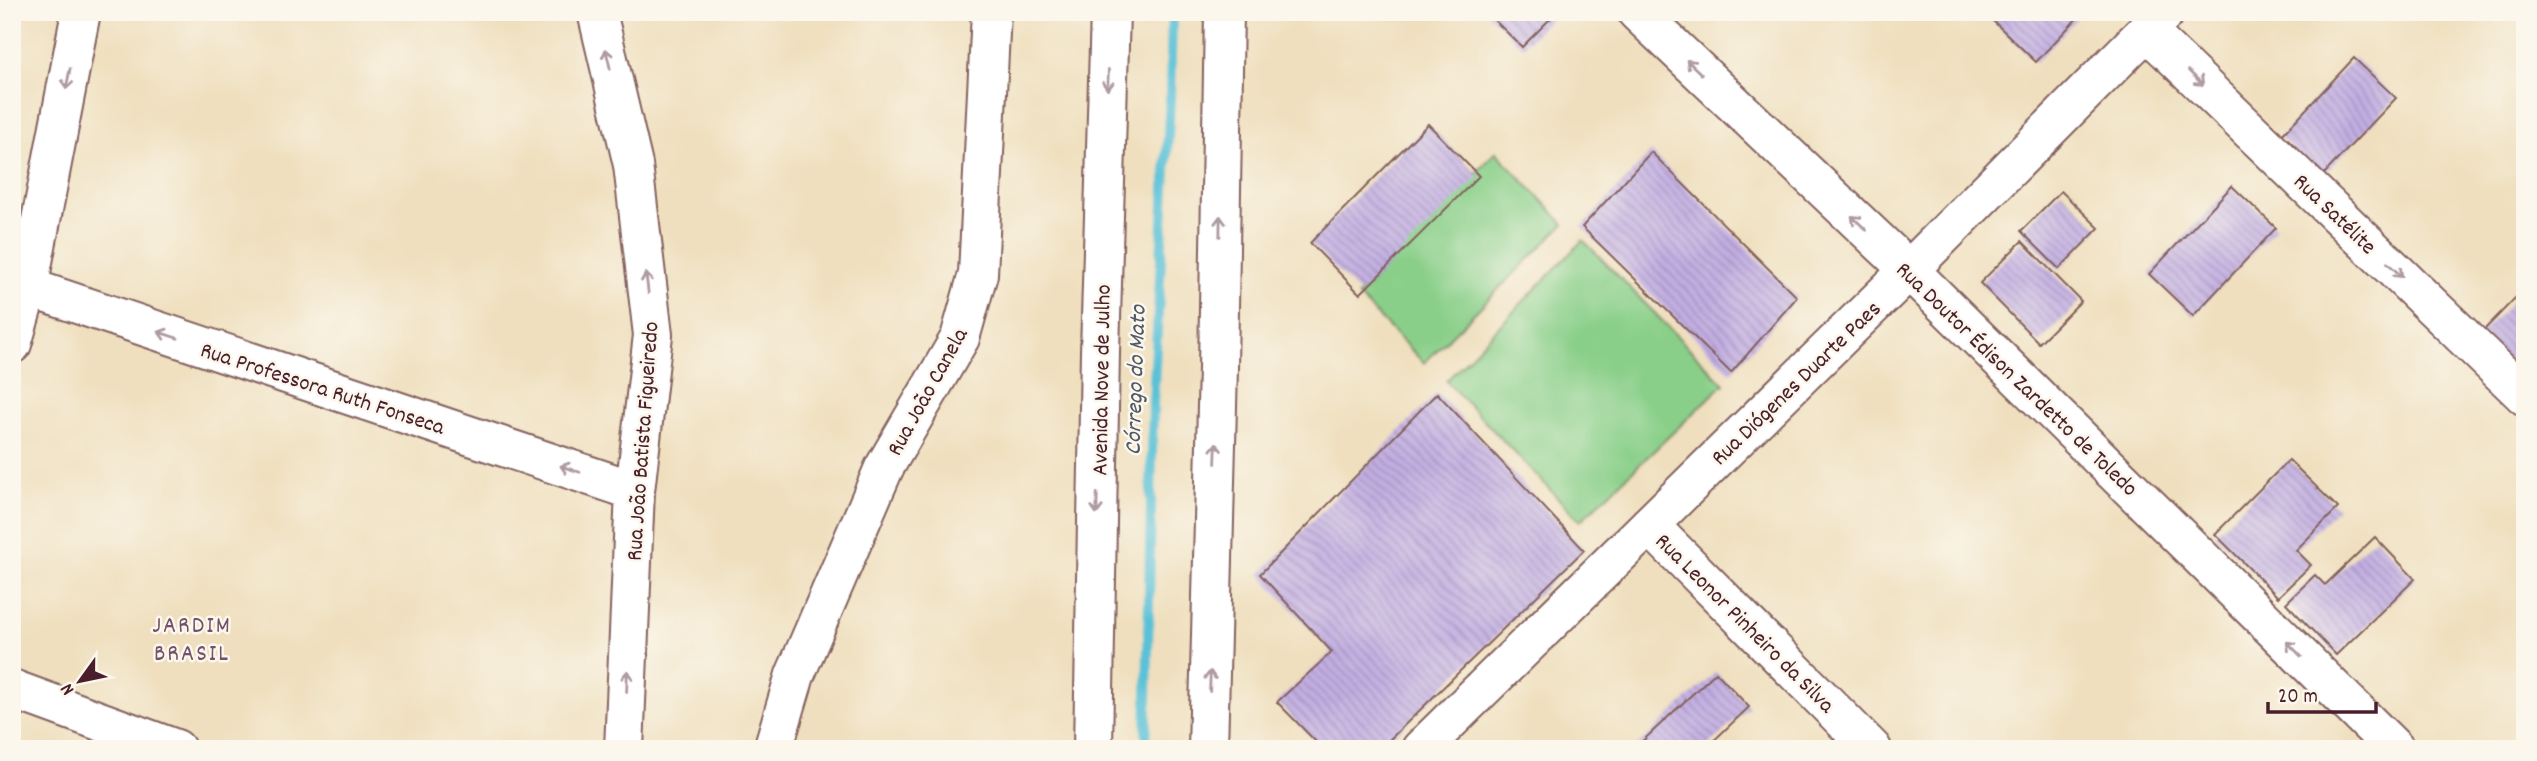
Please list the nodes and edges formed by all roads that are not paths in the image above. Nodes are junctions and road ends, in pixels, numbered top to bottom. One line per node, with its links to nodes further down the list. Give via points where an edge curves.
1 (81, 12): 9 (street, one-way to 9)
2 (597, 12): 12 (street, Rua João Batista Figueiredo, one-way to 2, via 653,335 633,165)
3 (991, 12): 17 (street, Rua João Canela, via 978,274 960,338 884,468 795,675)
4 (1110, 12): 18 (street, Avenida Nove de Julho, one-way to 18)
5 (1224, 12): 19 (street, one-way to 5)
6 (1637, 12): 8 (street, Rua Doutor Édison Zardetto de Toledo, one-way to 6)
7 (2156, 21): 8 (street, Rua Diógenes Duarte Paes); 11 (street, Rua Satélite, one-way to 11)
8 (1909, 271): 13 (street, Rua Diógenes Duarte Paes); 22 (street, Rua Doutor Édison Zardetto de Toledo, one-way to 8)
9 (20, 285): 10 (street); 12 (street, Rua Professora Ruth Fonseca, one-way to 9)
10 (12, 344)
11 (2525, 396)
12 (635, 491): 16 (street, Rua João Batista Figueiredo, one-way to 12)
13 (1649, 525): 20 (street, Rua Diógenes Duarte Paes); 21 (street, Rua Leonor Pinheiro da Silva)
14 (12, 689): 15 (street)
15 (176, 749)
16 (624, 749)
17 (773, 749)
18 (1093, 749)
19 (1208, 749)
20 (1421, 749)
21 (1872, 749)
22 (2395, 749)

